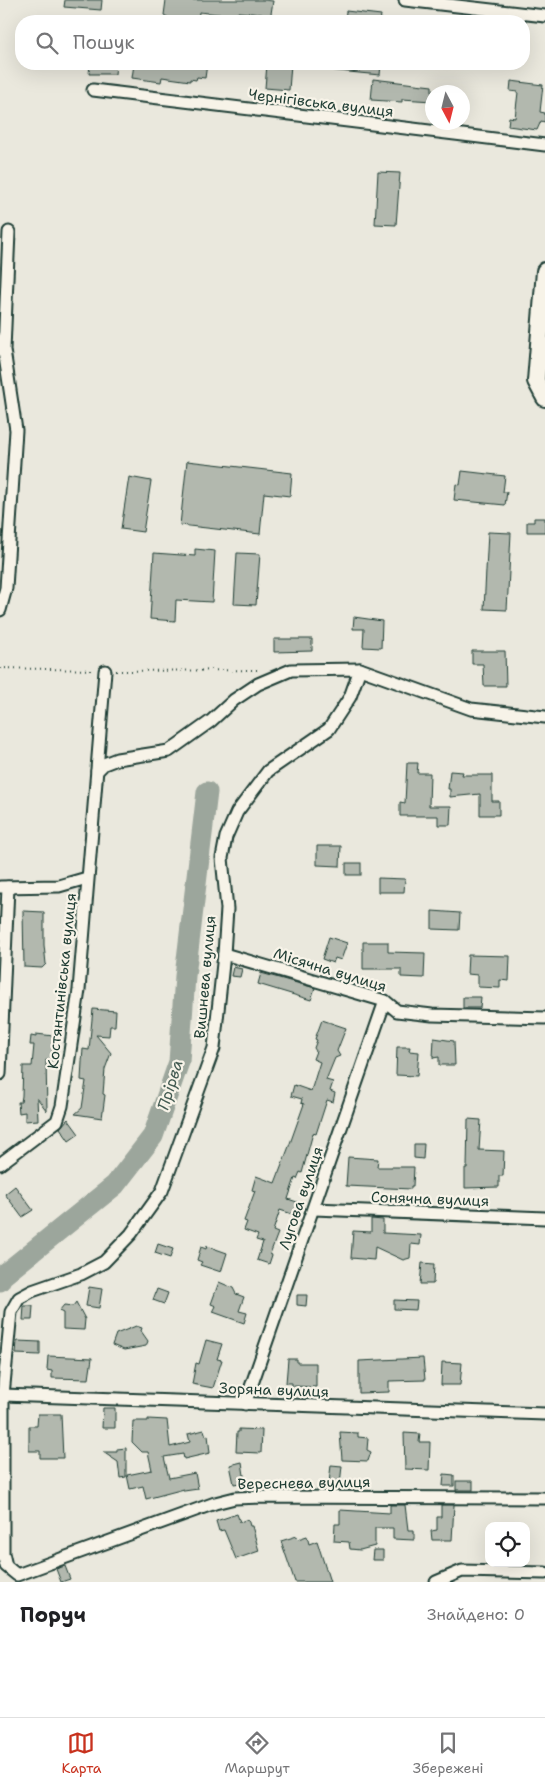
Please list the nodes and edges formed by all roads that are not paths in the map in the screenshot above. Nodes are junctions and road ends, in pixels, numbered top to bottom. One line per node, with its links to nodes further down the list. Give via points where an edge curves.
1 (405, 0): 2 (street)
2 (545, 16)
3 (93, 90): 4 (street, Чернігівська вулиця)
4 (545, 145)
5 (9, 232): 8 (street, via 4,350 16,430 6,588)
6 (545, 271): 7 (street, via 536,381)
7 (545, 398)
8 (0, 610)
9 (360, 669): 11 (street, via 471,709); 12 (street, via 291,670 258,684 169,751 118,759 104,764); 15 (street, Вишнева вулиця, via 350,697 330,728 268,771 237,812 226,837 222,858 227,909)
10 (105, 671): 12 (street, Костянтинівська вулиця)
11 (545, 717)
12 (97, 771): 13 (street, Костянтинівська вулиця)
13 (87, 878): 14 (street, via 59,886); 19 (street, Костянтинівська вулиця, via 79,990 62,1106 57,1121)
14 (4, 887): 18 (street)
15 (224, 954): 16 (street, Місячна вулиця); 22 (street, Вишнева вулиця, via 214,1048 162,1191 131,1234 104,1262 19,1298 11,1312)
16 (385, 1001): 17 (street, Місячна вулиця, via 397,1011 432,1015); 20 (street, Лугова вулиця)
17 (545, 1018)
18 (0, 1074)
19 (0, 1164)
20 (314, 1209): 21 (street, Сонячна вулиця); 23 (street, Лугова вулиця)
21 (545, 1218)
22 (3, 1395): 23 (street, Зоряна вулиця); 27 (street, Вишнева вулиця, via 3,1553 6,1566)
23 (244, 1404): 24 (street, Зоряна вулиця)
24 (545, 1414)
25 (545, 1498): 27 (street, Вереснева вулиця, via 235,1498)
26 (545, 1573): 28 (street, via 462,1571)
27 (17, 1575)
28 (436, 1582)

